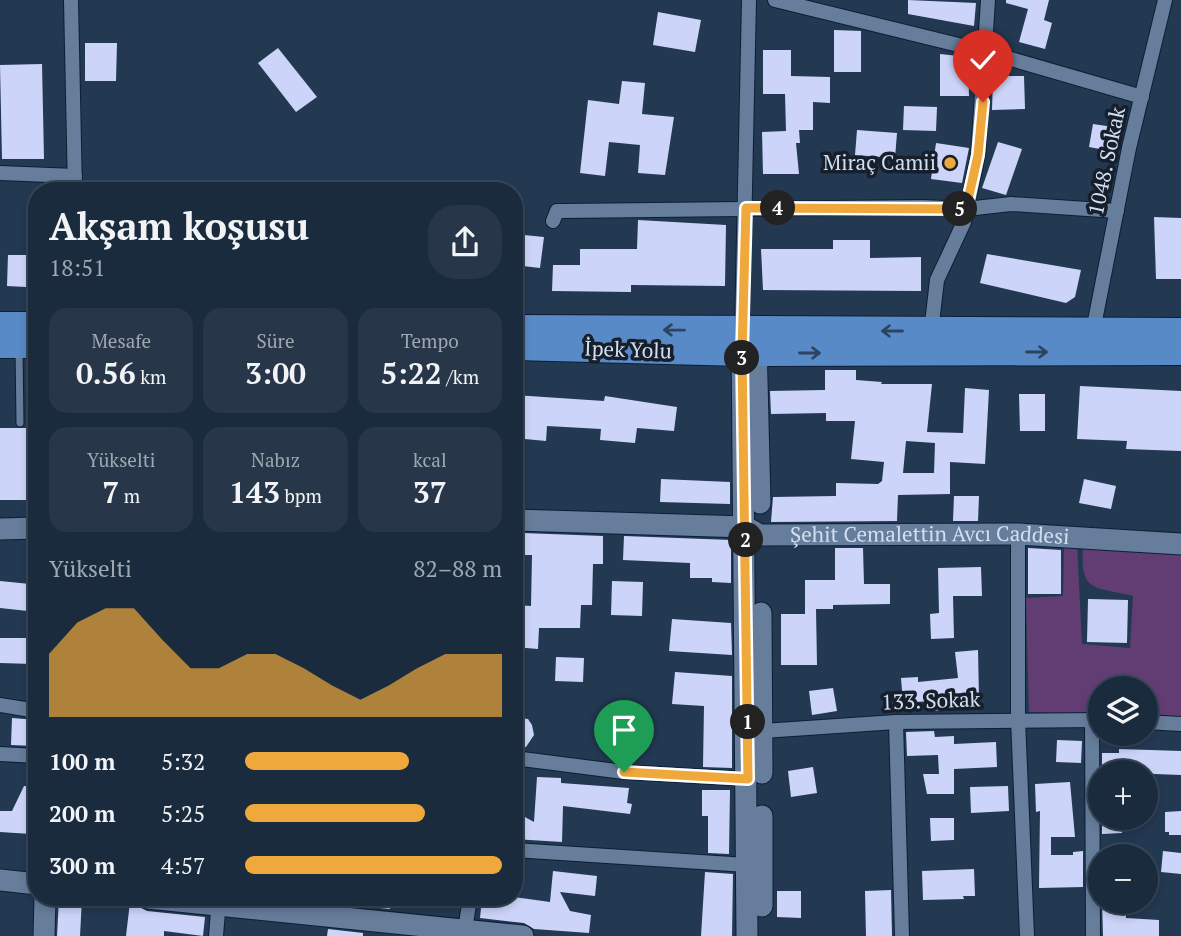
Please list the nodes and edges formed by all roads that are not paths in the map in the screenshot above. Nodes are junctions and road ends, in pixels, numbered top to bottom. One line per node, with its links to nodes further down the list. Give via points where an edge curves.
1 (71, 0): 10 (street)
2 (749, 0): 11 (street)
3 (775, 0): 6 (street)
4 (988, 0): 6 (street)
5 (1165, 0): 7 (street, 1048. Sokak)
6 (987, 52): 7 (street); 12 (street, via 978,155)
7 (1142, 97): 13 (street, 1048. Sokak)
8 (0, 173): 9 (street)
9 (68, 182)
10 (75, 182)
11 (746, 208): 12 (street); 14 (street, via 557,211); 21 (street)
12 (966, 209): 13 (street, via 1011,204); 20 (street, via 937,280)
13 (1117, 211): 18 (street, 1048. Sokak)
14 (553, 221)
15 (0, 325): 16 (highway)
16 (28, 325)
17 (523, 329): 21 (highway, one-way to 17)
18 (1093, 331): 19 (highway); 20 (highway)
19 (1181, 331)
20 (930, 332): 21 (highway, one-way to 21)
21 (749, 342): 23 (highway, İpek Yolu); 24 (highway, one-way to 24); 29 (street)
22 (19, 345): 25 (lane)
23 (523, 347)
24 (1181, 352)
25 (20, 423)
26 (523, 524): 29 (street, Şehit Cemalettin Avcı Caddesi)
27 (28, 528): 28 (street)
28 (0, 529)
29 (753, 531): 30 (street, Şehit Cemalettin Avcı Caddesi); 39 (street); 44 (street)
30 (1018, 534): 31 (street, Şehit Cemalettin Avcı Caddesi); 34 (street)
31 (1181, 544)
32 (0, 705): 33 (street)
33 (28, 710)
34 (1018, 719): 35 (street, 133. Sokak); 36 (street, 133. Sokak); 60 (street)
35 (1088, 720)
36 (895, 722): 39 (street, 133. Sokak); 59 (street)
37 (1158, 723): 38 (street)
38 (1181, 724)
39 (763, 731): 58 (street)
40 (1097, 746): 61 (street)
41 (0, 754): 42 (street)
42 (28, 756)
43 (523, 759): 44 (street, via 624,772)
44 (748, 779): 46 (street)
45 (523, 851): 46 (street)
46 (747, 865): 57 (street)
47 (0, 880): 48 (street)
48 (28, 883)
49 (46, 906): 54 (street)
50 (219, 906): 55 (street)
51 (250, 906): 53 (street)
52 (469, 906): 53 (street)
53 (465, 934): 56 (street)
54 (44, 936)
55 (216, 936)
56 (523, 936)
57 (747, 936)
58 (761, 936)
59 (902, 936)
60 (1027, 936)
61 (1093, 936)

